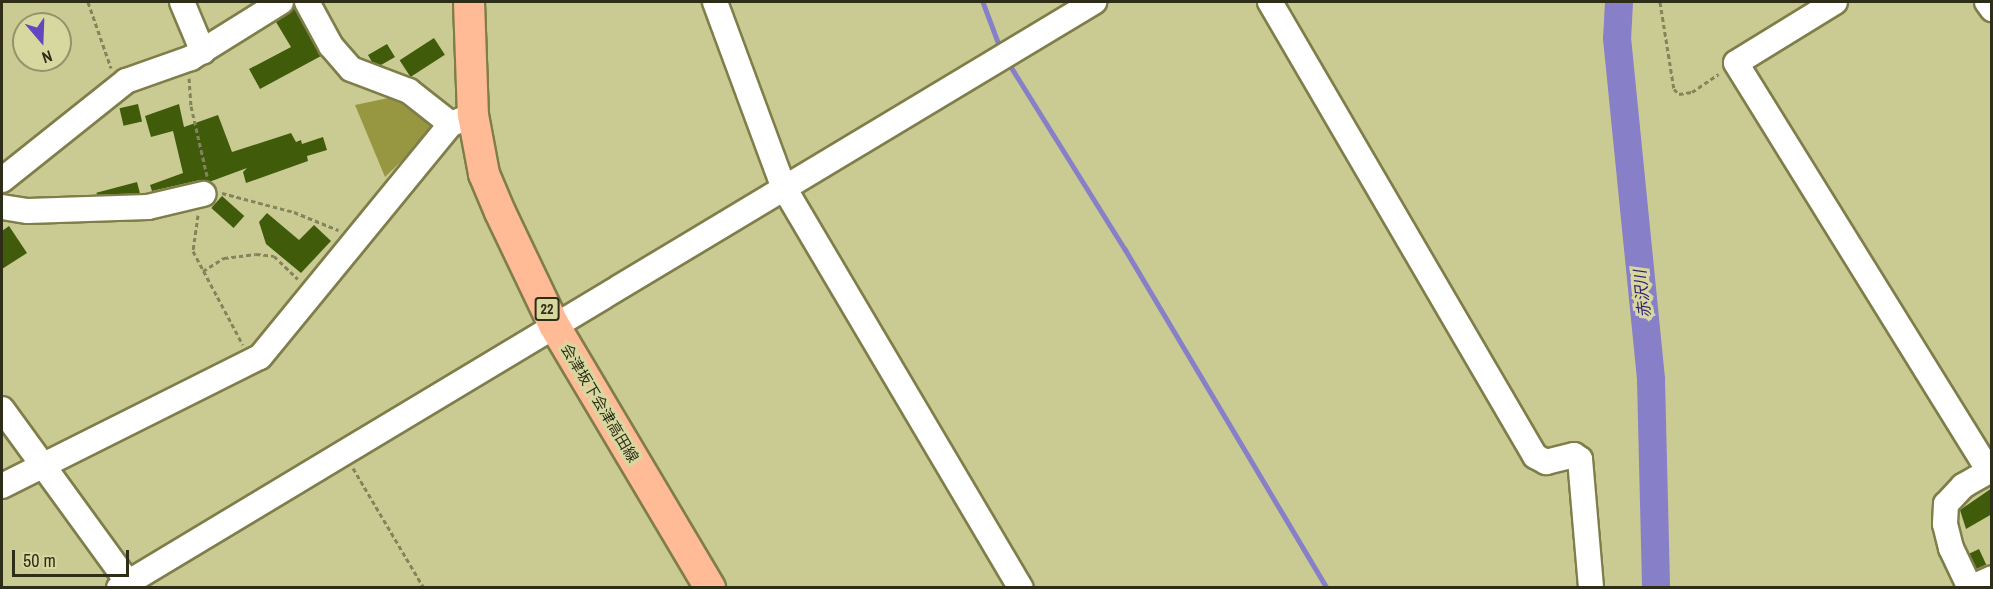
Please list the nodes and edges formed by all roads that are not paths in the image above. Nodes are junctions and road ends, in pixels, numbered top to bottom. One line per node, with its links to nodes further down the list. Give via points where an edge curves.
1 (182, 2): 11 (street)
2 (281, 2): 11 (street)
3 (307, 2): 12 (street, via 331,46 351,69 409,91)
4 (469, 2): 12 (main road, 会津坂下会津高田線 / 22)
5 (715, 2): 14 (street)
6 (1094, 2): 14 (street)
7 (1270, 2): 26 (street, via 1535,456 1546,462 1574,455 1580,459)
8 (1835, 2): 20 (street, via 1736,63)
9 (1987, 2): 10 (street)
10 (1992, 9)
11 (203, 52): 13 (street, via 126,81)
12 (462, 120): 17 (main road, 会津坂下会津高田線 / 22); 19 (street, via 260,357)
13 (2, 180)
14 (783, 186): 17 (street); 25 (street)
15 (209, 192): 16 (street, via 148,207 28,211)
16 (2, 207)
17 (554, 325): 23 (street); 24 (main road, 会津坂下会津高田線 / 22)
18 (2, 409): 19 (street)
19 (43, 465): 21 (street); 23 (street)
20 (1990, 470): 27 (street, via 1963,486 1947,504 1945,524 1951,548)
21 (2, 486)
22 (1992, 578): 27 (street)
23 (127, 585)
24 (710, 588)
25 (1021, 588)
26 (1591, 588)
27 (1970, 588)

